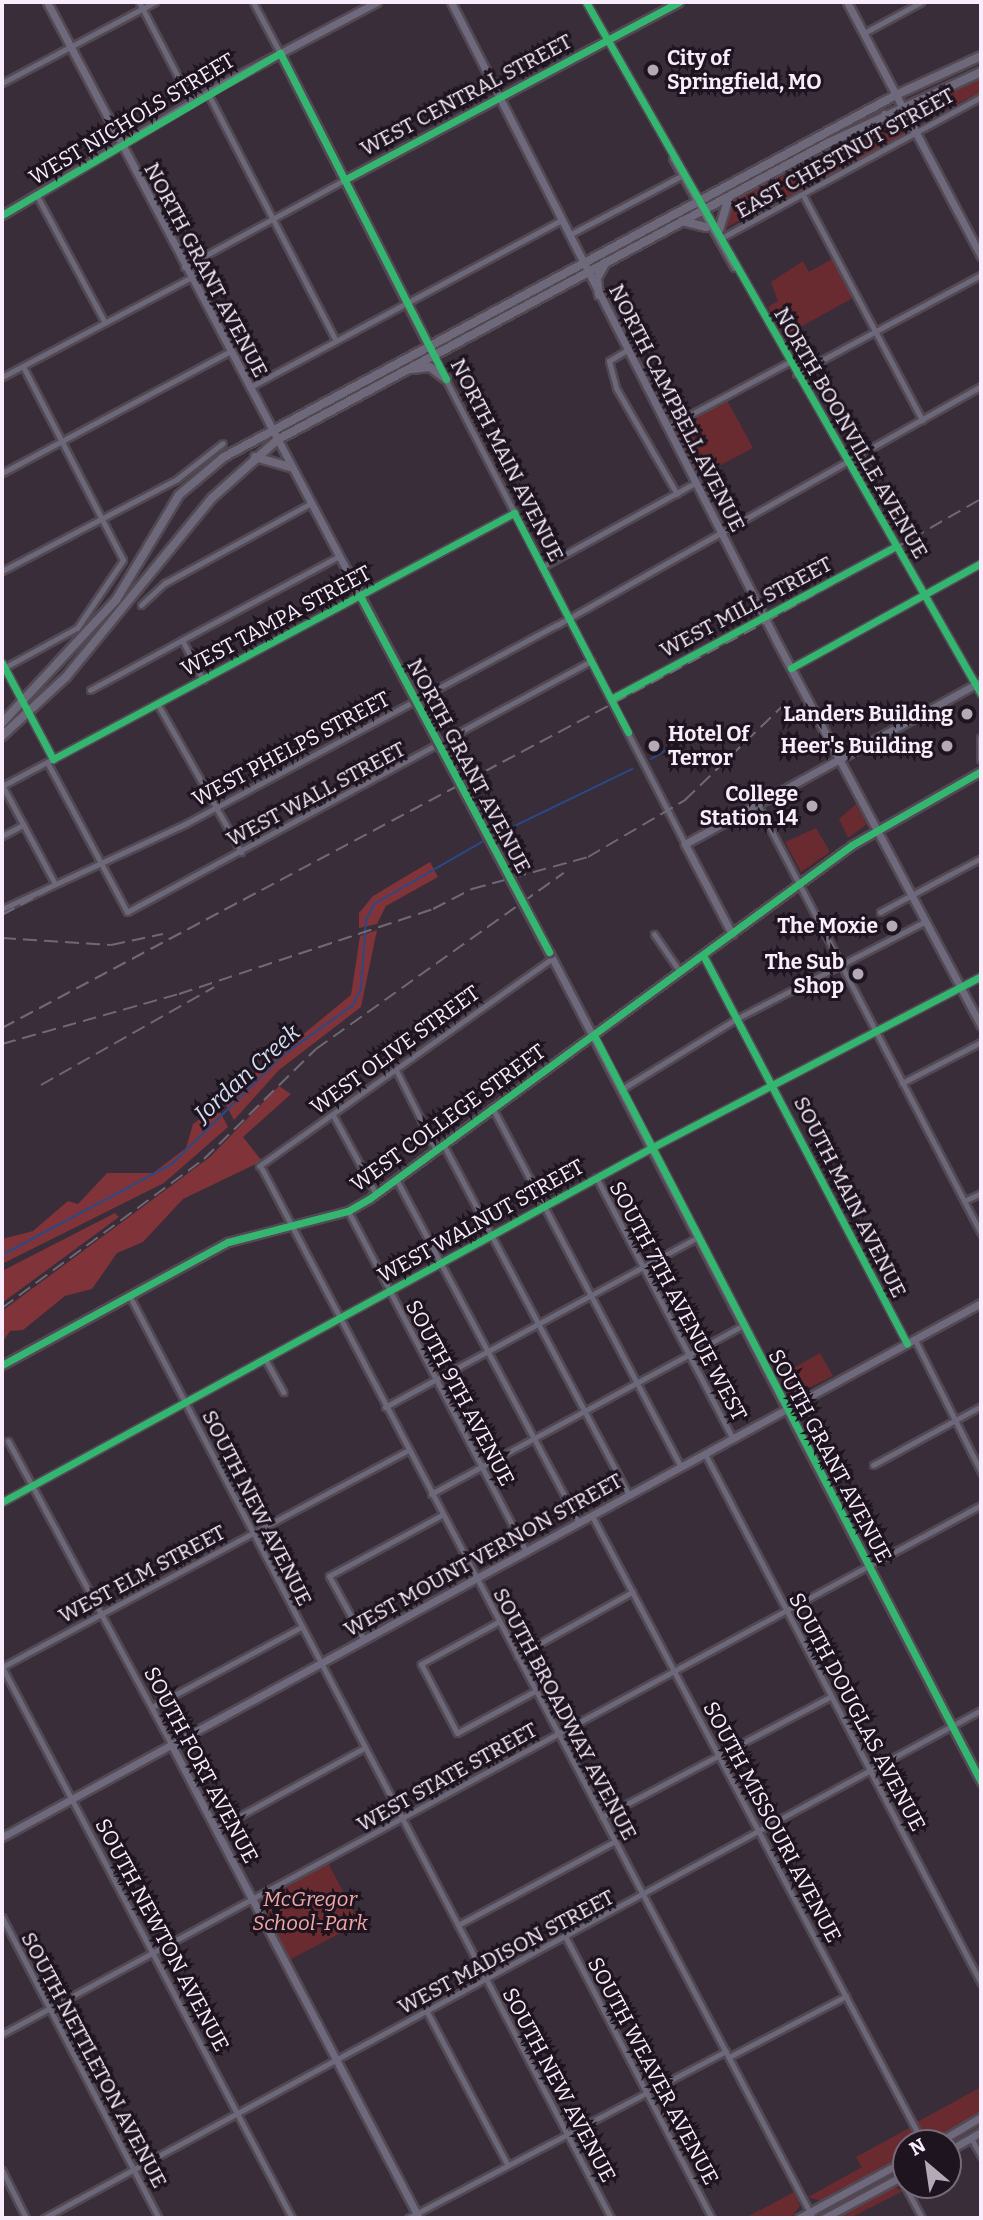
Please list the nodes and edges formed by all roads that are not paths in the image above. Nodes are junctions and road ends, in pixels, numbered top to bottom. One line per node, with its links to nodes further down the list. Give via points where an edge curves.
1 (47, 2): 13 (main road, NORTH GRANT AVENUE)
2 (155, 2): 10 (street)
3 (253, 2): 14 (street, NORTH MAIN AVENUE)
4 (377, 2): 14 (main road, WEST NICHOLS STREET)
5 (451, 2): 20 (main road, NORTH CAMPBELL AVENUE)
6 (586, 2): 12 (street, NORTH BOONVILLE AVENUE)
7 (679, 2): 12 (main road, WEST CENTRAL STREET)
8 (847, 2): 11 (main road)
9 (921, 2): 11 (street)
10 (141, 5): 13 (street); 22 (street)
11 (864, 33): 19 (main road)
12 (605, 40): 20 (main road, WEST CENTRAL STREET); 27 (street, NORTH BOONVILLE AVENUE)
13 (70, 46): 17 (street); 26 (main road, NORTH GRANT AVENUE)
14 (280, 53): 18 (main road, WEST NICHOLS STREET); 29 (main road, NORTH MAIN AVENUE)
15 (981, 56): 19 (main road)
16 (981, 72): 23 (main road)
17 (2, 83)
18 (207, 92): 22 (main road, WEST NICHOLS STREET); 36 (street)
19 (896, 95): 23 (main road); 33 (main road)
20 (501, 96): 29 (main road, WEST CENTRAL STREET); 37 (main road, NORTH CAMPBELL AVENUE)
21 (981, 97): 25 (street, EAST CHESTNUT STREET)
22 (191, 102): 26 (main road, WEST NICHOLS STREET)
23 (902, 106): 24 (main road); 25 (main road)
24 (885, 115): 25 (main road); 30 (main road)
25 (915, 132): 31 (street, EAST CHESTNUT STREET); 42 (main road)
26 (119, 142): 32 (main road, WEST NICHOLS STREET, via 102,160); 45 (main road, NORTH GRANT AVENUE)
27 (671, 156): 28 (street, NORTH BOONVILLE AVENUE); 33 (street, NORTH BOONVILLE AVENUE)
28 (679, 177): 33 (street, NORTH BOONVILLE AVENUE); 41 (street)
29 (344, 180): 36 (street, WEST CENTRAL STREET); 51 (main road, NORTH MAIN AVENUE)
30 (731, 194): 34 (main road); 40 (main road, via 720,211)
31 (803, 195): 40 (street, EAST CHESTNUT STREET); 53 (street)
32 (37, 196): 35 (main road, WEST NICHOLS STREET); 52 (street)
33 (697, 201): 34 (street, NORTH BOONVILLE AVENUE); 44 (main road)
34 (702, 210): 38 (main road); 39 (street, NORTH BOONVILLE AVENUE); 40 (street, NORTH BOONVILLE AVENUE)
35 (2, 215)
36 (272, 219): 45 (street, WEST CENTRAL STREET); 54 (street)
37 (561, 220): 41 (main road, NORTH CAMPBELL AVENUE); 51 (street)
38 (682, 221): 39 (main road); 43 (main road)
39 (706, 227): 47 (street, NORTH BOONVILLE AVENUE)
40 (721, 234): 47 (street, NORTH BOONVILLE AVENUE)
41 (569, 235): 44 (main road, NORTH CAMPBELL AVENUE)
42 (981, 256)
43 (609, 260): 46 (main road); 50 (main road, via 598,273)
44 (582, 262): 46 (main road, NORTH CAMPBELL AVENUE); 55 (main road)
45 (184, 267): 49 (main road, NORTH GRANT AVENUE)
46 (586, 271): 50 (main road, NORTH CAMPBELL AVENUE); 58 (main road)
47 (738, 273): 59 (street, NORTH BOONVILLE AVENUE)
48 (981, 275): 53 (street)
49 (190, 278): 52 (street); 57 (main road, NORTH GRANT AVENUE)
50 (598, 295): 56 (main road, NORTH CAMPBELL AVENUE)
51 (407, 303): 54 (street); 55 (main road, NORTH MAIN AVENUE)
52 (105, 323): 60 (street)
53 (876, 330): 62 (street); 67 (street)
54 (336, 341): 66 (street)
55 (428, 344): 58 (main road, NORTH MAIN AVENUE); 69 (main road)
56 (627, 350): 68 (main road, NORTH CAMPBELL AVENUE); 78 (street, via 609,361 616,388)
57 (229, 352): 66 (main road, NORTH GRANT AVENUE); 71 (street)
58 (433, 354): 61 (main road); 64 (street, NORTH MAIN AVENUE)
59 (789, 362): 62 (street, NORTH BOONVILLE AVENUE); 68 (street)
60 (23, 366): 63 (street); 71 (street)
61 (396, 374): 64 (main road, via 426,366); 70 (main road)
62 (796, 374): 74 (street, NORTH BOONVILLE AVENUE)
63 (2, 377)
64 (446, 379): 80 (street, NORTH MAIN AVENUE)
65 (981, 386): 67 (street, WEST PHELPS STREET)
66 (248, 388): 69 (main road, NORTH GRANT AVENUE)
67 (922, 420): 74 (street, WEST PHELPS STREET)
68 (667, 427): 77 (main road, NORTH CAMPBELL AVENUE)
69 (271, 428): 70 (main road, NORTH GRANT AVENUE); 102 (main road, via 179,495 116,600)
70 (277, 440): 73 (main road); 75 (main road, NORTH GRANT AVENUE)
71 (62, 441): 76 (street); 81 (street)
72 (223, 443): 81 (street, via 185,474)
73 (255, 457): 75 (main road); 104 (main road, via 199,512)
74 (848, 463): 82 (street, WEST PHELPS STREET); 83 (street, NORTH BOONVILLE AVENUE)
75 (291, 467): 79 (main road, NORTH GRANT AVENUE)
76 (2, 473)
77 (695, 483): 78 (street); 82 (main road, NORTH CAMPBELL AVENUE)
78 (677, 494): 86 (street)
79 (311, 503): 84 (main road, NORTH GRANT AVENUE); 90 (street, via 165,583)
80 (514, 513): 86 (street, NORTH MAIN AVENUE); 89 (street, WEST TAMPA STREET)
81 (104, 516): 87 (street); 95 (street, via 124,553 121,569 77,628)
82 (722, 534): 91 (street, WEST PHELPS STREET); 92 (main road, NORTH CAMPBELL AVENUE)
83 (896, 546): 88 (street, NORTH BOONVILLE AVENUE); 92 (street, WEST MILL STREET)
84 (339, 556): 89 (main road, NORTH GRANT AVENUE); 93 (street)
85 (981, 563): 88 (street)
86 (542, 567): 91 (street, NORTH MAIN AVENUE)
87 (2, 571)
88 (925, 594): 96 (street); 98 (street, NORTH BOONVILLE AVENUE)
89 (360, 596): 97 (street, WEST TAMPA STREET); 130 (main road, NORTH GRANT AVENUE, bridge)
90 (141, 605)
91 (569, 618): 94 (street, NORTH MAIN AVENUE); 114 (street, WEST PHELPS STREET)
92 (764, 618): 96 (main road, NORTH CAMPBELL AVENUE); 101 (street, WEST MILL STREET)
93 (182, 640): 97 (street); 99 (street)
94 (592, 661): 101 (street, NORTH MAIN AVENUE); 119 (street, WEST WALL STREET)
95 (3, 666): 102 (street)
96 (790, 668): 109 (main road, NORTH CAMPBELL AVENUE)
97 (203, 680): 103 (street, WEST TAMPA STREET)
98 (979, 683): 100 (street, NORTH BOONVILLE AVENUE); 109 (main road)
99 (90, 690)
100 (981, 694)
101 (611, 699): 118 (street, NORTH MAIN AVENUE)
102 (24, 705): 104 (street); 105 (main road)
103 (158, 705): 110 (street, WEST TAMPA STREET); 114 (street)
104 (29, 714): 106 (main road); 110 (street)
105 (2, 723)
106 (2, 736)
107 (981, 738): 108 (main road)
108 (981, 759)
109 (839, 760): 113 (main road); 116 (main road, NORTH CAMPBELL AVENUE)
110 (50, 761): 112 (street, WEST TAMPA STREET); 121 (street)
111 (981, 771): 116 (main road, WEST COLLEGE STREET)
112 (2, 785): 115 (street)
113 (758, 804): 118 (main road); 123 (street)
114 (217, 807): 119 (street); 121 (street, WEST PHELPS STREET)
115 (23, 825): 117 (street); 122 (street)
116 (877, 828): 123 (main road, WEST COLLEGE STREET); 124 (main road, NORTH CAMPBELL AVENUE)
117 (2, 836)
118 (685, 844): 129 (main road, NORTH MAIN AVENUE)
119 (241, 852): 121 (street, WEST WALL STREET, via 127,912)
120 (981, 859): 124 (street)
121 (100, 860): 122 (street, WEST PHELPS STREET)
122 (54, 882): 125 (street, WEST PHELPS STREET)
123 (799, 884): 129 (main road, WEST COLLEGE STREET); 132 (street)
124 (912, 894): 126 (street); 127 (main road, NORTH CAMPBELL AVENUE)
125 (2, 909)
126 (880, 912)
127 (926, 921): 132 (street); 135 (main road, NORTH CAMPBELL AVENUE)
128 (654, 934): 133 (street)
129 (732, 934): 131 (main road, WEST COLLEGE STREET)
130 (551, 955): 139 (main road, NORTH GRANT AVENUE); 141 (street, WEST OLIVE STREET)
131 (704, 955): 133 (main road, WEST COLLEGE STREET); 136 (street, SOUTH MAIN AVENUE)
132 (841, 968): 136 (street); 138 (street)
133 (680, 971): 139 (main road, WEST COLLEGE STREET)
134 (981, 976): 135 (street, WEST WALNUT STREET)
135 (961, 987): 137 (main road, NORTH CAMPBELL AVENUE); 138 (street, WEST WALNUT STREET)
136 (736, 1019): 143 (street, SOUTH MAIN AVENUE); 144 (street)
137 (981, 1026)
138 (875, 1032): 142 (street); 143 (street, WEST WALNUT STREET)
139 (594, 1035): 144 (main road, SOUTH GRANT AVENUE); 145 (main road, WEST COLLEGE STREET)
140 (981, 1042): 142 (street)
141 (397, 1072): 146 (street, WEST OLIVE STREET); 149 (street)
142 (902, 1083): 155 (street)
143 (771, 1085): 148 (street, WEST WALNUT STREET); 171 (street, SOUTH MAIN AVENUE)
144 (622, 1089): 148 (main road, SOUTH GRANT AVENUE)
145 (493, 1109): 147 (main road, WEST COLLEGE STREET); 156 (street)
146 (334, 1117): 150 (street, WEST OLIVE STREET); 154 (street)
147 (443, 1144): 149 (main road, WEST COLLEGE STREET); 160 (street)
148 (651, 1147): 151 (street, WEST WALNUT STREET); 161 (main road, SOUTH GRANT AVENUE)
149 (436, 1150): 152 (main road, WEST COLLEGE STREET)
150 (261, 1167): 158 (street, SOUTH BROADWAY AVENUE)
151 (596, 1177): 156 (street, WEST WALNUT STREET); 163 (street, SOUTH 7TH AVENUE WEST)
152 (396, 1179): 154 (main road, WEST COLLEGE STREET); 162 (street)
153 (981, 1193): 155 (street)
154 (376, 1194): 157 (main road, WEST COLLEGE STREET)
155 (964, 1201): 159 (street)
156 (544, 1206): 160 (street, WEST WALNUT STREET); 166 (street)
157 (348, 1211): 158 (main road, WEST COLLEGE STREET); 164 (street, SOUTH 9TH AVENUE)
158 (290, 1224): 165 (main road, WEST COLLEGE STREET, via 228,1242); 168 (street, SOUTH BROADWAY AVENUE)
159 (981, 1233)
160 (492, 1234): 162 (street, WEST WALNUT STREET); 169 (street)
161 (695, 1238): 163 (street); 170 (main road, SOUTH GRANT AVENUE)
162 (441, 1263): 164 (street, WEST WALNUT STREET); 172 (street)
163 (643, 1267): 166 (street); 173 (street, SOUTH 7TH AVENUE WEST)
164 (389, 1292): 168 (street, WEST WALNUT STREET); 176 (street, SOUTH 9TH AVENUE)
165 (130, 1295): 175 (main road, WEST COLLEGE STREET); 179 (street, SOUTH NEW AVENUE)
166 (590, 1295): 169 (street); 177 (street)
167 (981, 1303): 171 (main road, WEST MOUNT VERNON STREET)
168 (339, 1319): 174 (street, WEST WALNUT STREET); 181 (street, SOUTH BROADWAY AVENUE)
169 (539, 1323): 172 (street); 183 (street)
170 (742, 1326): 173 (street); 182 (main road, SOUTH GRANT AVENUE)
171 (911, 1342): 182 (main road, WEST MOUNT VERNON STREET); 184 (street, SOUTH MAIN AVENUE)
172 (488, 1351): 176 (street); 185 (street)
173 (688, 1354): 177 (street); 186 (street, SOUTH 7TH AVENUE WEST)
174 (265, 1359): 178 (street); 179 (street, WEST WALNUT STREET)
175 (2, 1364)
176 (437, 1379): 181 (street); 191 (street, SOUTH 9TH AVENUE)
177 (636, 1382): 183 (street); 192 (street)
178 (283, 1392)
179 (186, 1403): 194 (street, WEST WALNUT STREET); 202 (street, SOUTH NEW AVENUE)
180 (981, 1406): 184 (street)
181 (385, 1408): 188 (street, SOUTH BROADWAY AVENUE)
182 (786, 1410): 186 (main road, WEST MOUNT VERNON STREET); 204 (main road, SOUTH GRANT AVENUE)
183 (585, 1411): 185 (street); 196 (street)
184 (955, 1421): 190 (street); 193 (street, SOUTH MAIN AVENUE)
185 (532, 1439): 191 (street); 201 (street)
186 (733, 1439): 189 (main road, WEST MOUNT VERNON STREET)
187 (8, 1441): 194 (street, SOUTH FORT AVENUE)
188 (408, 1450): 195 (street, SOUTH BROADWAY AVENUE); 202 (street, WEST ELM STREET)
189 (705, 1454): 192 (main road, WEST MOUNT VERNON STREET); 207 (street, SOUTH DOUGLAS AVENUE)
190 (873, 1465)
191 (481, 1467): 195 (street); 203 (street, SOUTH 9TH AVENUE)
192 (681, 1467): 196 (main road, WEST MOUNT VERNON STREET)
193 (981, 1472)
194 (32, 1486): 197 (street, WEST WALNUT STREET); 208 (street, SOUTH FORT AVENUE)
195 (430, 1494): 199 (street, SOUTH BROADWAY AVENUE)
196 (629, 1495): 200 (main road, WEST MOUNT VERNON STREET)
197 (2, 1502)
198 (981, 1505): 204 (street, WEST STATE STREET)
199 (442, 1515): 205 (street, SOUTH BROADWAY AVENUE); 211 (street, via 329,1576)
200 (592, 1516): 201 (main road, WEST MOUNT VERNON STREET); 206 (street, SOUTH MISSOURI AVENUE)
201 (579, 1523): 203 (main road, WEST MOUNT VERNON STREET)
202 (253, 1533): 208 (street, WEST ELM STREET); 210 (street, SOUTH NEW AVENUE)
203 (526, 1552): 205 (main road, WEST MOUNT VERNON STREET)
204 (869, 1566): 207 (street, WEST STATE STREET); 220 (main road, SOUTH GRANT AVENUE)
205 (476, 1579): 209 (street, SOUTH BROADWAY AVENUE); 211 (main road, WEST MOUNT VERNON STREET)
206 (632, 1592): 212 (street); 215 (street, SOUTH MISSOURI AVENUE)
207 (786, 1612): 215 (street, WEST STATE STREET); 217 (street, SOUTH DOUGLAS AVENUE)
208 (101, 1613): 214 (street, WEST ELM STREET); 218 (street, SOUTH FORT AVENUE)
209 (498, 1622): 212 (street, SOUTH BROADWAY AVENUE); 216 (street, via 421,1664 457,1733)
210 (301, 1626): 213 (street, SOUTH NEW AVENUE); 218 (street)
211 (364, 1640): 213 (main road, WEST MOUNT VERNON STREET)
212 (517, 1656): 216 (street, SOUTH BROADWAY AVENUE)
213 (321, 1663): 222 (main road, WEST MOUNT VERNON STREET); 223 (street, SOUTH NEW AVENUE)
214 (2, 1667): 227 (street, SOUTH NEWTON AVENUE)
215 (674, 1672): 221 (street, WEST STATE STREET); 224 (street, SOUTH MISSOURI AVENUE)
216 (535, 1691): 221 (street, SOUTH BROADWAY AVENUE)
217 (830, 1697): 224 (street); 225 (street, SOUTH DOUGLAS AVENUE)
218 (152, 1707): 222 (street, SOUTH FORT AVENUE)
219 (981, 1710): 220 (street, WEST MADISON STREET)
220 (953, 1726): 225 (street, WEST MADISON STREET); 226 (main road, SOUTH GRANT AVENUE)
221 (558, 1734): 228 (street, SOUTH BROADWAY AVENUE); 229 (street, WEST STATE STREET)
222 (171, 1744): 227 (main road, WEST MOUNT VERNON STREET); 230 (main road, SOUTH FORT AVENUE)
223 (364, 1748): 229 (street, SOUTH NEW AVENUE); 230 (street)
224 (718, 1755): 228 (street); 231 (street, SOUTH MISSOURI AVENUE)
225 (870, 1771): 231 (street, WEST MADISON STREET); 241 (street, SOUTH DOUGLAS AVENUE)
226 (981, 1782)
227 (73, 1799): 232 (main road, WEST MOUNT VERNON STREET); 239 (street, SOUTH NEWTON AVENUE)
228 (602, 1817): 233 (street, SOUTH BROADWAY AVENUE)
229 (403, 1820): 235 (street, WEST STATE STREET); 237 (street, SOUTH NEW AVENUE)
230 (216, 1829): 235 (main road, SOUTH FORT AVENUE)
231 (759, 1832): 234 (street, WEST MADISON STREET); 242 (street, SOUTH MISSOURI AVENUE)
232 (2, 1837)
233 (615, 1841): 234 (street, SOUTH BROADWAY AVENUE); 237 (street)
234 (642, 1895): 238 (street, WEST MADISON STREET); 246 (street, SOUTH BROADWAY AVENUE)
235 (252, 1899): 239 (street, WEST STATE STREET); 248 (main road, SOUTH FORT AVENUE)
236 (2, 1917): 243 (street, SOUTH NETTLETON AVENUE)
237 (458, 1924): 240 (street, SOUTH NEW AVENUE)
238 (566, 1938): 240 (street, WEST MADISON STREET); 249 (street, SOUTH WEAVER AVENUE)
239 (153, 1953): 243 (street, WEST STATE STREET); 250 (street, SOUTH NEWTON AVENUE)
240 (487, 1980): 244 (street, WEST MADISON STREET); 255 (street, SOUTH NEW AVENUE)
241 (981, 1983)
242 (846, 1996): 247 (street); 252 (street, SOUTH MISSOURI AVENUE)
243 (49, 2008): 245 (street, WEST STATE STREET); 261 (street, SOUTH NETTLETON AVENUE)
244 (427, 2012): 248 (street, WEST MADISON STREET); 259 (street)
245 (2, 2034)
246 (726, 2051): 247 (street, SOUTH BROADWAY AVENUE); 249 (street)
247 (729, 2057): 265 (street, SOUTH BROADWAY AVENUE)
248 (337, 2062): 250 (street, WEST MADISON STREET); 266 (main road, SOUTH FORT AVENUE)
249 (646, 2093): 255 (street); 273 (street, SOUTH WEAVER AVENUE)
250 (239, 2114): 261 (street, WEST MADISON STREET); 270 (street, SOUTH NEWTON AVENUE)
251 (981, 2117): 253 (main road)
252 (916, 2129)
253 (961, 2129)
254 (981, 2132): 256 (main road)
255 (566, 2134): 259 (street); 272 (street, SOUTH NEW AVENUE)
256 (971, 2138): 257 (main road); 258 (street)
257 (962, 2143)
258 (981, 2156)
259 (507, 2164): 266 (street)
260 (892, 2168): 265 (main road)
261 (134, 2170): 268 (street, WEST MADISON STREET); 269 (street, SOUTH NETTLETON AVENUE)
262 (2, 2171): 267 (street)
263 (892, 2182): 275 (main road)
264 (913, 2199): 276 (street)
265 (812, 2215): 274 (main road)
266 (417, 2216): 271 (street)
267 (26, 2218)
268 (44, 2218)
269 (159, 2218)
270 (292, 2218)
271 (408, 2218)
272 (611, 2218)
273 (712, 2218)
274 (799, 2218)
275 (824, 2218)
276 (922, 2218)

